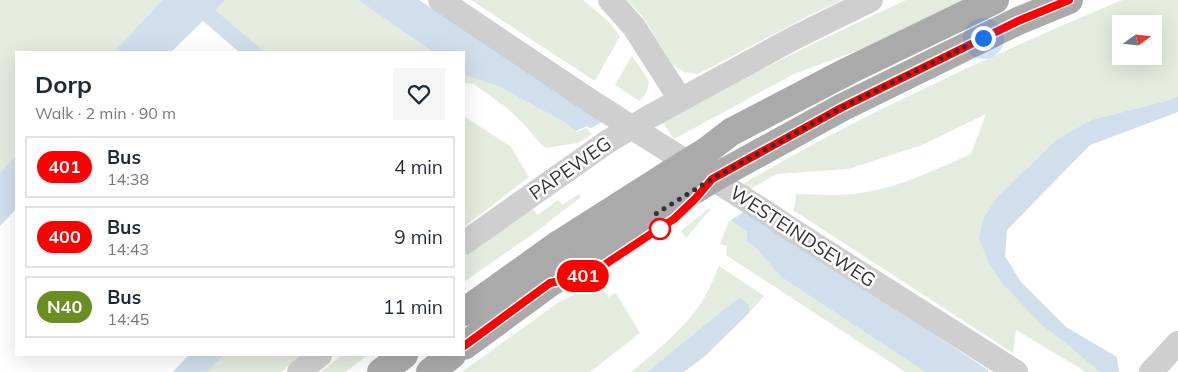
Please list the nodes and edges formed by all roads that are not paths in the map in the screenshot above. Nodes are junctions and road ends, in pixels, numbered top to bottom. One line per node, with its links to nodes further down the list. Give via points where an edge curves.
1 (440, 0): 17 (street, WESTEINDSEWEG, via 600,107)
2 (610, 0): 6 (street, via 634,27)
3 (871, 0): 6 (street, PAPEWEG)
4 (995, 0): 8 (main road, bridge, via 731,132 705,152 559,244)
5 (1069, 0): 10 (main road, bridge, via 1018,21 841,108 730,169 550,283)
6 (680, 100): 7 (street, PAPEWEG, bridge, via 607,142)
7 (465, 242)
8 (465, 311)
9 (1178, 343): 18 (street)
10 (465, 345)
11 (319, 356): 14 (street)
12 (403, 356): 15 (main road)
13 (451, 356): 16 (main road)
14 (299, 372)
15 (381, 372)
16 (430, 372)
17 (1016, 372)
18 (1151, 372)

